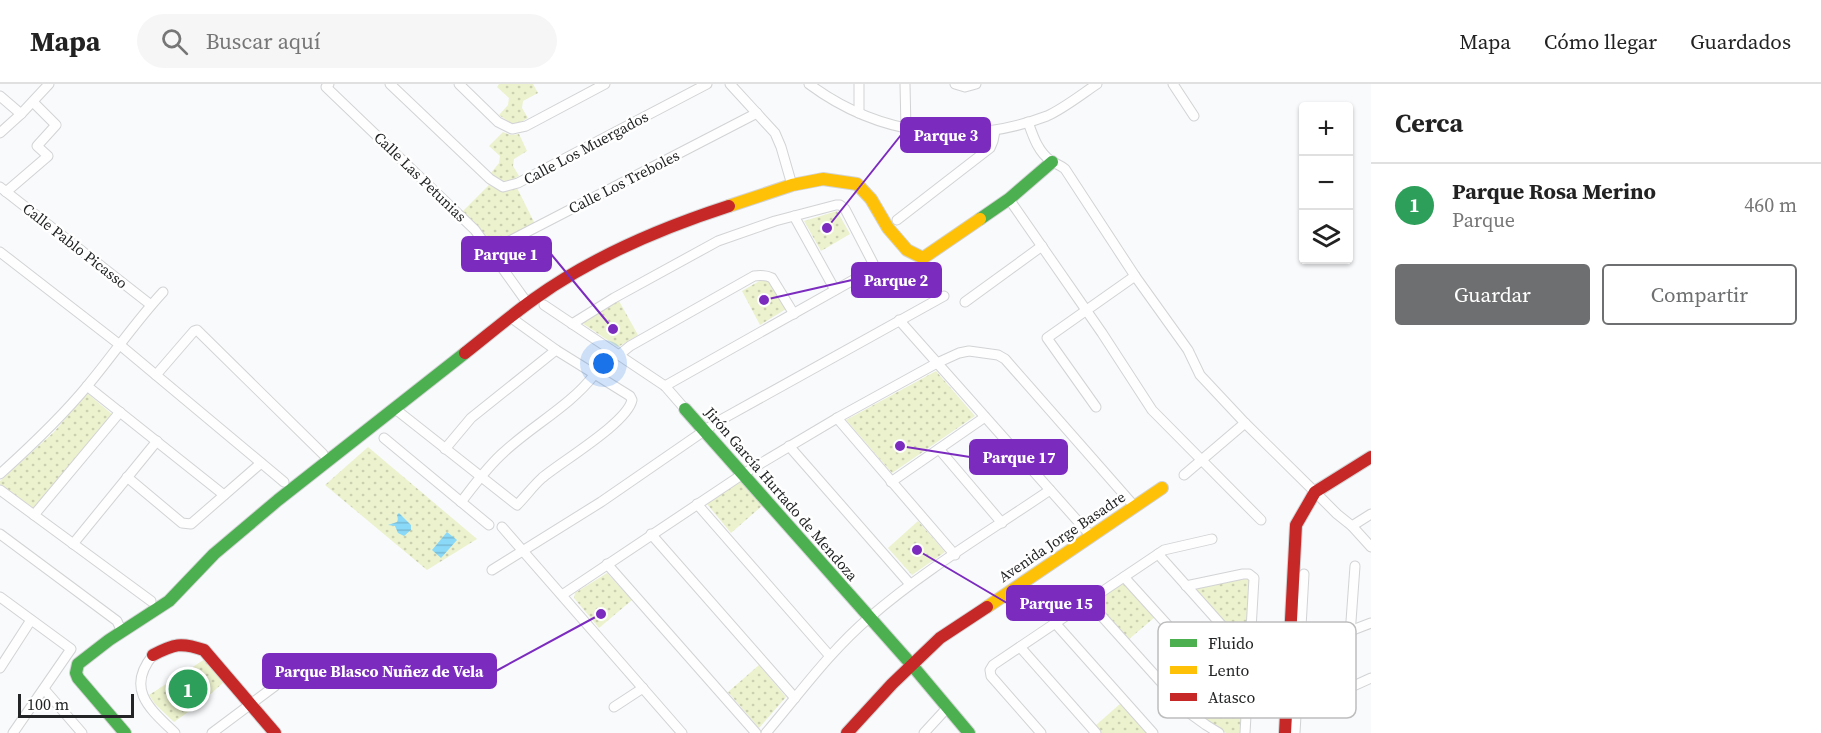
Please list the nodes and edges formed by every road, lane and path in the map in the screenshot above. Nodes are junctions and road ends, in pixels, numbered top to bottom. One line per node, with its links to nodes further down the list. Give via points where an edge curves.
1 (49, 84): 16 (street)
2 (390, 84): 5 (street, Calle Los Muergados, via 503,187 518,183)
3 (459, 84): 4 (street, via 498,122 512,129 526,126)
4 (605, 84)
5 (707, 84)
6 (730, 84): 17 (street)
7 (809, 84): 19 (street)
8 (859, 84): 19 (street)
9 (905, 84): 22 (street)
10 (955, 84): 11 (street)
11 (976, 84)
12 (1097, 84): 21 (street, via 1049,115)
13 (1173, 84): 20 (street)
14 (327, 86): 32 (street, Calle Las Petunias, via 475,230)
15 (0, 96): 18 (street)
16 (33, 102): 18 (street); 27 (street, via 56,124 37,146 48,156)
17 (757, 113): 26 (street, via 775,133); 32 (street, Calle Los Treboles)
18 (21, 114): 24 (street)
19 (859, 114): 22 (street)
20 (1194, 116)
21 (1028, 122): 23 (street); 25 (street, via 1041,151)
22 (906, 129): 23 (street, via 948,133)
23 (995, 131): 30 (street, via 990,148)
24 (0, 133)
25 (1052, 162): 28 (street); 34 (street, via 1065,169)
26 (792, 185): 28 (street, via 823,179 857,184 907,250 923,258); 40 (street, via 686,220 623,247)
27 (3, 190): 39 (street, Calle Pablo Picasso)
28 (1009, 199): 31 (street)
29 (794, 216): 35 (street); 35 (street, via 836,205 845,209 874,267); 46 (street, via 718,241)
30 (897, 220)
31 (1042, 246): 38 (street); 42 (street)
32 (490, 251): 40 (street, Calle Las Petunias)
33 (0, 252): 47 (street)
34 (1135, 276): 42 (street); 61 (street, via 1188,350 1200,375)
35 (835, 290): 43 (street)
36 (163, 292): 39 (street)
37 (944, 296): 45 (street)
38 (964, 303)
39 (151, 304): 47 (street)
40 (528, 304): 44 (street)
41 (544, 305): 46 (street, Jirón García Hurtado de Mendoza)
42 (1086, 310): 55 (street, via 1047,338); 70 (street, via 1152,410)
43 (794, 314): 49 (street, via 772,278 759,275); 54 (street)
44 (510, 318): 48 (street); 56 (street)
45 (899, 320): 50 (street); 62 (street)
46 (572, 324): 49 (street, Jirón García Hurtado de Mendoza)
47 (120, 345): 51 (street); 53 (street)
48 (556, 350): 52 (street); 66 (street, via 471,418)
49 (618, 355): 54 (street, Jirón García Hurtado de Mendoza)
50 (937, 363): 59 (street); 60 (street); 86 (street, via 969,351 1005,358)
51 (156, 375): 68 (street, via 197,330); 71 (street)
52 (594, 375): 76 (street, via 504,452); 76 (street, via 632,400 612,425 542,478 517,505)
53 (87, 386): 58 (street); 72 (street, via 50,428)
54 (665, 386): 57 (street, Jirón García Hurtado de Mendoza)
55 (1096, 406)
56 (394, 408): 66 (street); 125 (street, via 214,554 169,601)
57 (686, 409): 62 (street, Jirón García Hurtado de Mendoza)
58 (120, 412): 64 (street); 88 (street)
59 (985, 417): 67 (street); 81 (street)
60 (837, 418): 65 (street); 78 (street)
61 (1245, 423): 70 (street); 82 (street)
62 (705, 431): 73 (street, Jirón García Hurtado de Mendoza); 100 (street)
63 (384, 438): 84 (street)
64 (157, 441): 75 (street); 83 (street)
65 (789, 446): 73 (street); 108 (street)
66 (446, 449): 76 (street)
67 (939, 449): 78 (street); 90 (street)
68 (323, 454)
69 (1371, 457): 82 (street)
70 (1201, 460): 74 (street); 89 (street)
71 (261, 463): 77 (street); 83 (street)
72 (0, 474)
73 (743, 474): 85 (street); 114 (street, Jirón García Hurtado de Mendoza)
74 (1184, 475)
75 (127, 477): 83 (street, via 182,523 191,524); 98 (street)
76 (481, 477): 84 (street)
77 (284, 482)
78 (891, 482): 102 (street)
79 (1162, 488): 86 (street, Avenida Jorge Basadre)
80 (0, 490): 88 (street)
81 (1050, 490): 90 (street); 96 (street)
82 (1315, 492): 92 (street); 119 (street, via 1296,530)
83 (224, 495)
84 (461, 502): 91 (street)
85 (697, 504): 95 (street); 128 (street)
86 (1135, 507): 96 (street, Avenida Jorge Basadre)
87 (1371, 514): 92 (street)
88 (34, 515): 98 (street)
89 (1261, 520)
90 (1002, 522): 102 (street)
91 (489, 525)
92 (1352, 526): 99 (street)
93 (502, 527): 100 (street)
94 (0, 534): 125 (street, via 117,621)
95 (651, 534): 103 (street); 137 (street)
96 (1091, 536): 129 (street, Avenida Jorge Basadre, via 940,638)
97 (1212, 539): 101 (street, via 1171,547)
98 (73, 544): 112 (street)
99 (1371, 547)
100 (523, 551): 105 (street); 110 (street)
101 (1158, 554): 107 (street); 109 (street)
102 (955, 555): 108 (street)
103 (607, 564): 110 (street); 152 (street)
104 (1355, 566): 121 (street)
105 (492, 570)
106 (1304, 574): 120 (street)
107 (1124, 577): 113 (street); 116 (street)
108 (910, 584): 114 (street)
109 (1186, 586): 117 (street); 118 (street, via 1243,574 1252,576)
110 (561, 595): 136 (street)
111 (0, 597): 115 (street)
112 (151, 601)
113 (1088, 601): 122 (street); 132 (street)
114 (869, 617): 128 (street); 129 (street, Jirón García Hurtado de Mendoza)
115 (31, 620): 130 (street); 135 (street, via 71,648)
116 (1165, 622)
117 (1218, 622)
118 (1252, 622)
119 (1291, 622)
120 (1301, 622)
121 (1351, 622)
122 (1055, 623): 126 (street); 159 (street)
123 (1371, 623): 124 (street)
124 (1356, 629)
125 (122, 632): 148 (street, via 78,664 76,673)
126 (1020, 647): 157 (street, via 993,665 990,673); 158 (street)
127 (153, 655): 138 (street, via 172,645 187,644 204,650); 149 (street, via 144,666 140,683 143,698)
128 (829, 655): 137 (street)
129 (911, 664): 140 (street, Jirón García Hurtado de Mendoza); 154 (street, Avenida Jorge Basadre)
130 (0, 668)
131 (1371, 678): 133 (street)
132 (1158, 679)
133 (1356, 685)
134 (275, 686): 138 (street)
135 (44, 688): 146 (street); 147 (street)
136 (643, 688): 139 (street); 145 (street)
137 (795, 698): 153 (street)
138 (250, 704): 150 (street); 151 (street)
139 (614, 707)
140 (947, 708): 155 (street); 156 (street, Jirón García Hurtado de Mendoza)
141 (1196, 718): 160 (street)
142 (1246, 718): 161 (street)
143 (1286, 718): 162 (street)
144 (1296, 718): 163 (street)
145 (679, 732)
146 (13, 733)
147 (82, 733)
148 (125, 733)
149 (175, 733)
150 (212, 733)
151 (275, 733)
152 (756, 733)
153 (766, 733)
154 (848, 733)
155 (924, 733)
156 (969, 733)
157 (1041, 733)
158 (1096, 733)
159 (1153, 733)
160 (1219, 733)
161 (1245, 733)
162 (1285, 733)
163 (1295, 733)

